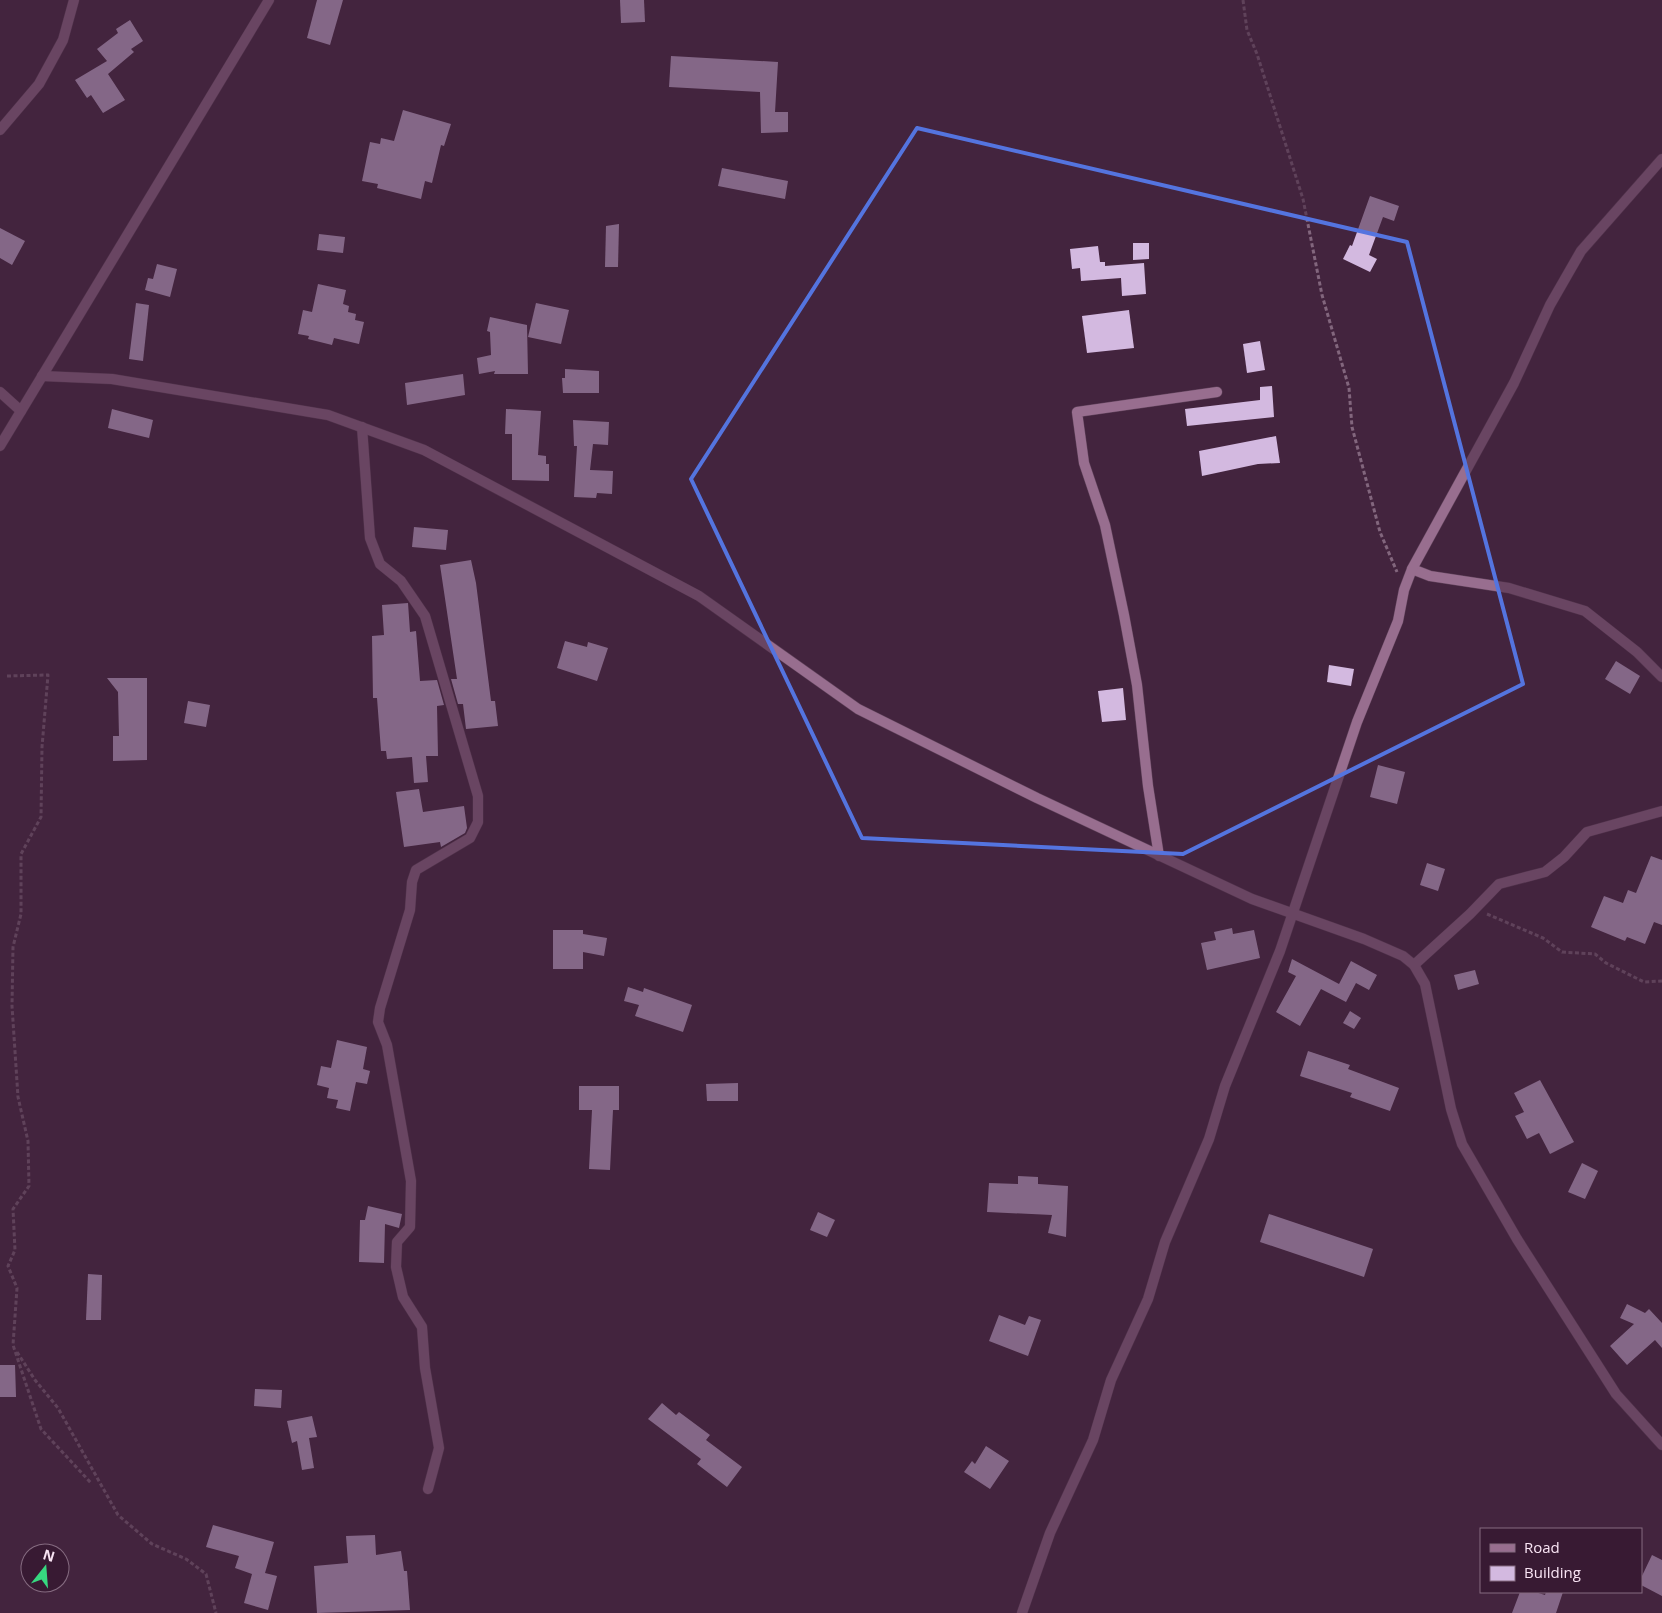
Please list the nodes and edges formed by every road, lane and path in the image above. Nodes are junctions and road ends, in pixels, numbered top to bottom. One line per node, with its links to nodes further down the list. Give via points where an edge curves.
1 (74, 0): 4 (street, via 62,40 39,84)
2 (269, 0): 6 (street)
3 (1242, 0): 13 (path, via 1247,30 1303,199 1322,295 1349,388 1352,427 1380,532)
4 (0, 130)
5 (1662, 159): 12 (street, via 1581,251 1550,305 1514,383)
6 (42, 376): 9 (street); 10 (street, via 112,379 189,390 328,415)
7 (0, 392): 9 (street)
8 (1217, 392): 17 (street, via 1077,412 1084,463 1105,525 1124,614)
9 (21, 411): 11 (street)
10 (362, 427): 17 (street, via 424,450 699,596 858,709); 25 (street, via 370,538 380,564 401,581 425,616 478,796 478,822 470,838 416,870 410,910 378,1022 388,1045 411,1181 410,1226 397,1242 396,1267 403,1297 422,1326 438,1448)
11 (0, 446)
12 (1412, 569): 13 (street); 15 (street, via 1430,576 1510,588 1586,611)
13 (1404, 590): 19 (street, via 1398,621 1357,722)
14 (7, 676): 22 (path, via 48,674 41,817 21,854 21,914 13,947 12,1006 18,1097 28,1141 29,1186 12,1209 15,1250 8,1266 17,1288)
15 (1662, 677)
16 (1662, 811): 18 (street, via 1587,832 1545,872 1499,884)
17 (1160, 856): 19 (street)
18 (1475, 909): 20 (street); 21 (path, via 1543,938 1562,952 1595,954 1644,982)
19 (1291, 915): 20 (street, via 1390,950); 27 (street, via 1209,1138 1165,1242 1148,1299 1111,1380 1093,1440 1050,1533)
20 (1414, 964): 23 (street, via 1424,984 1451,1109 1462,1144 1517,1239 1616,1394)
21 (1662, 981)
22 (13, 1345): 24 (path, via 41,1429); 26 (path, via 58,1408 118,1515 152,1544 186,1559 206,1574)
23 (1662, 1445)
24 (91, 1483)
25 (428, 1489)
26 (216, 1613)
27 (1022, 1613)

